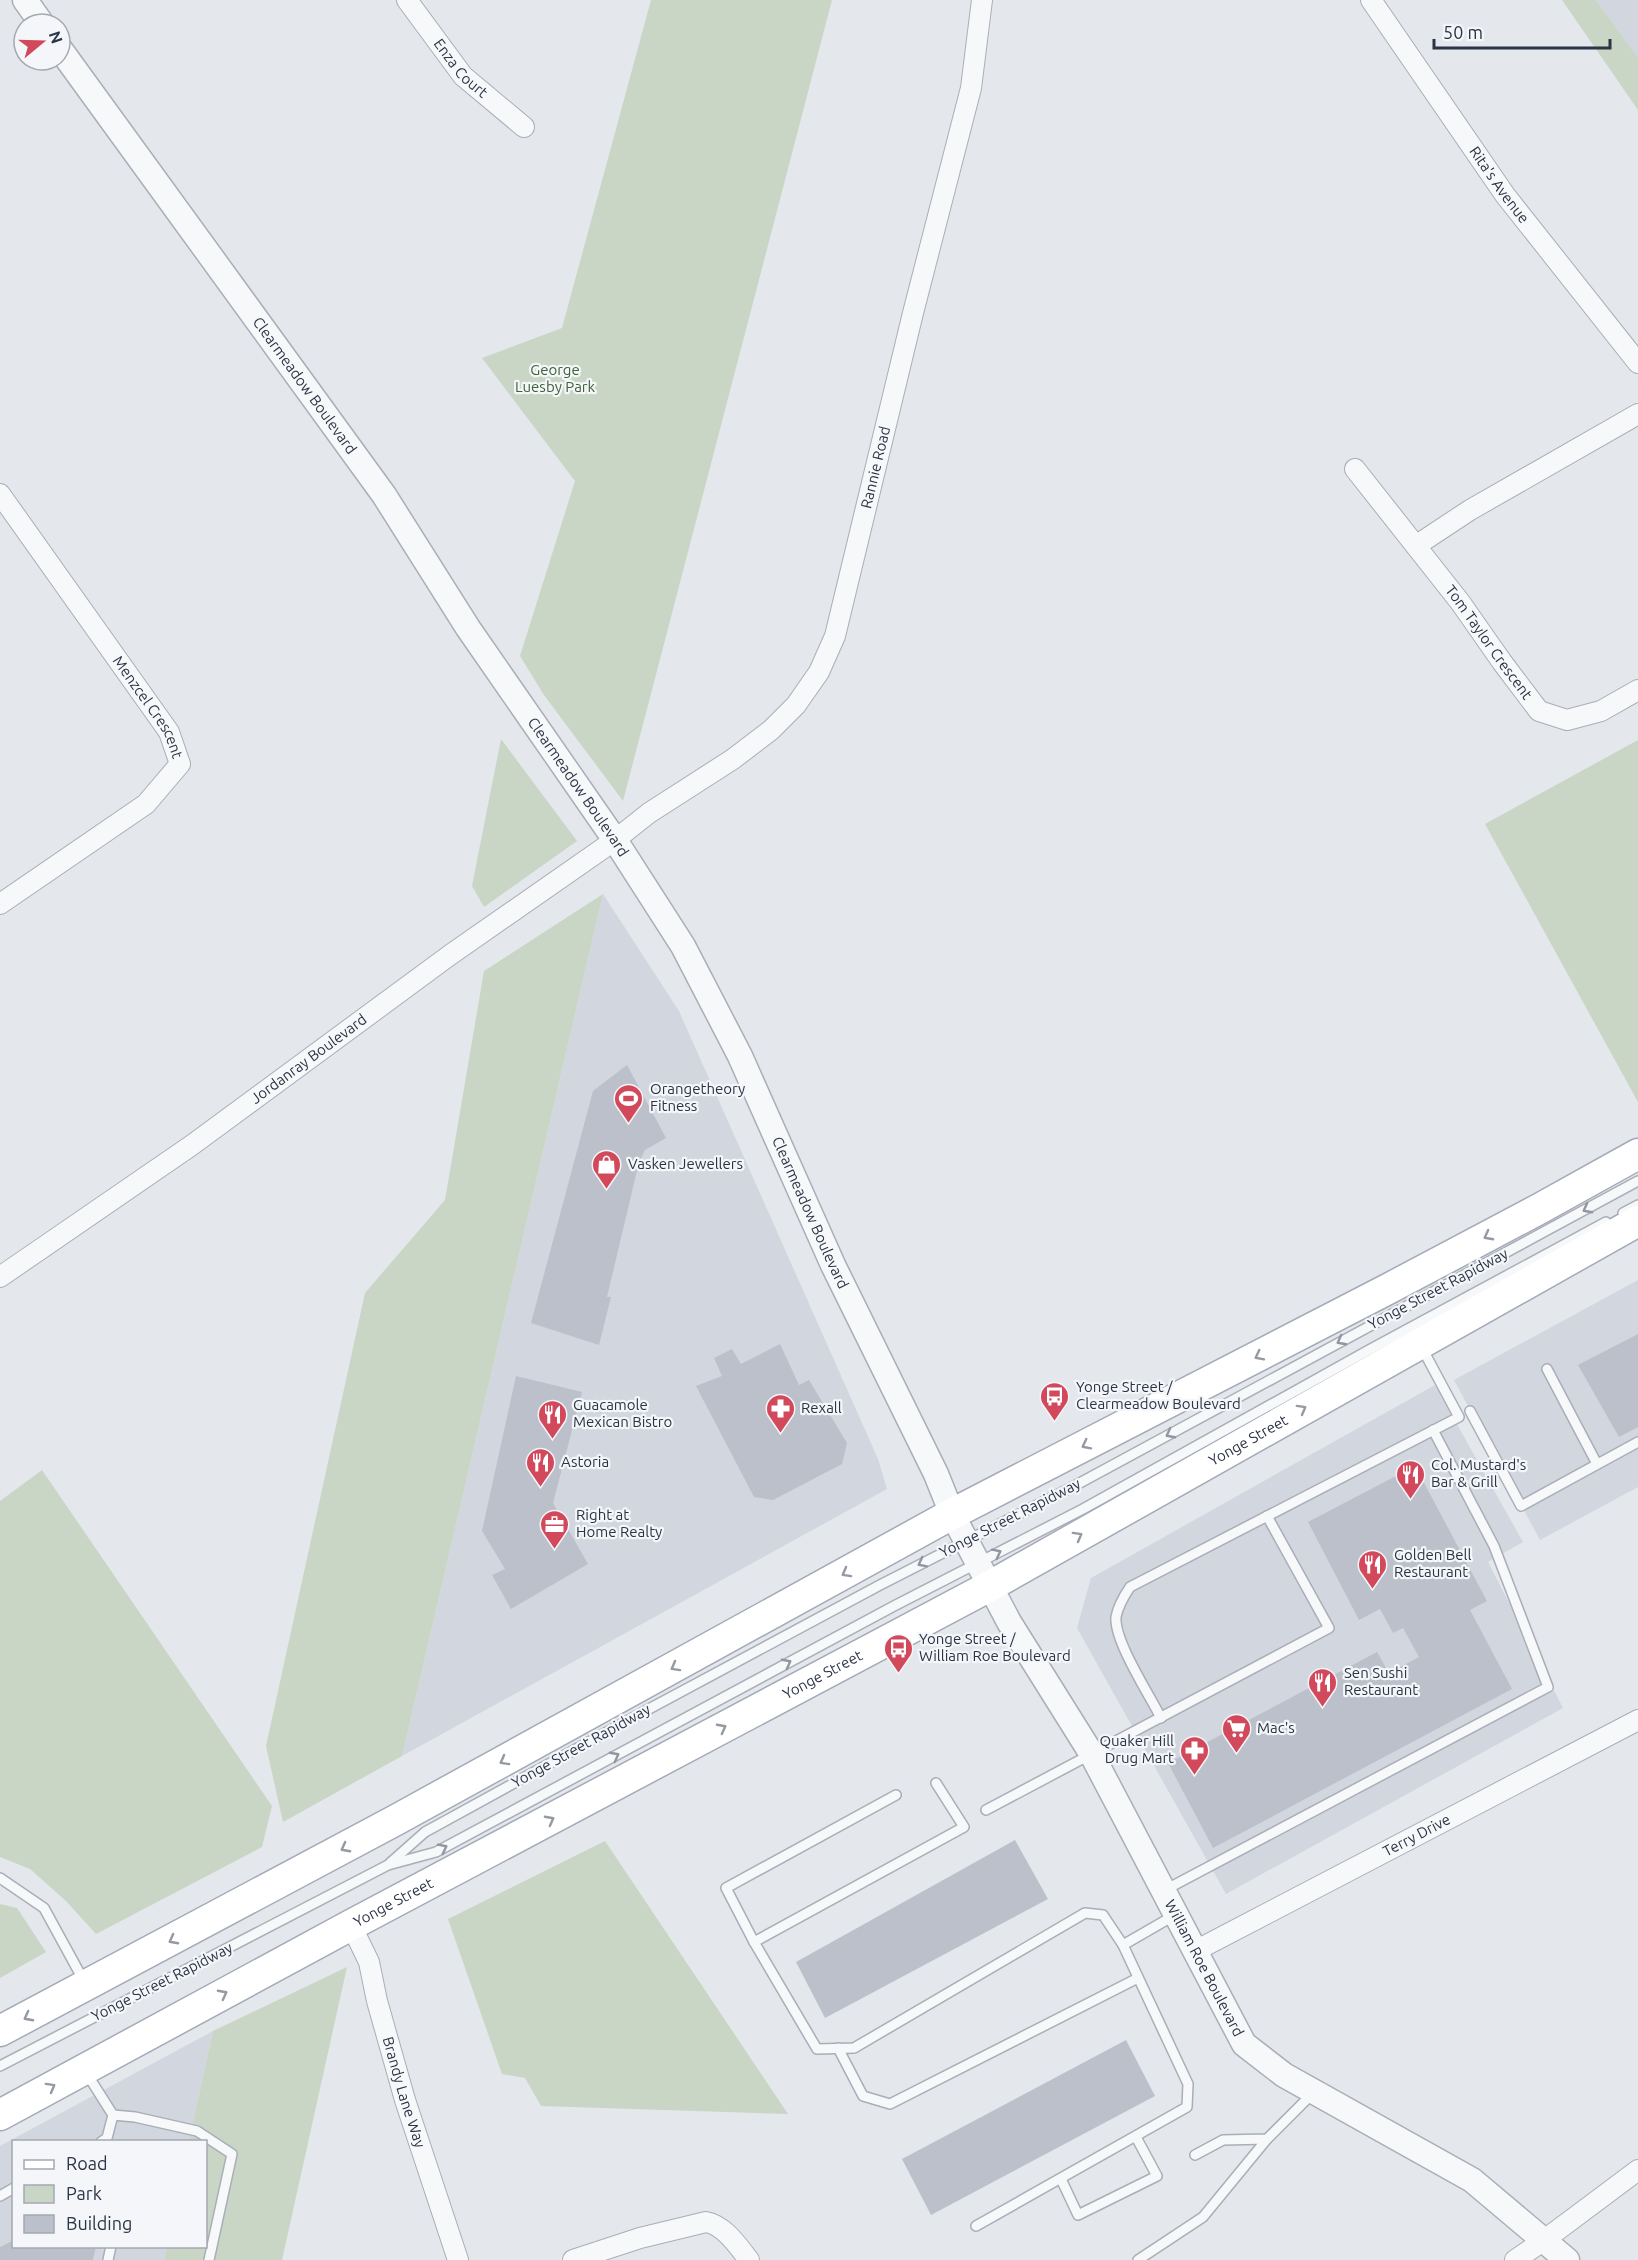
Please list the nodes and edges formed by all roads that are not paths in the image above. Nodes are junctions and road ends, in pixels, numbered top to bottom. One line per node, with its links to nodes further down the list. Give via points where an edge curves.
1 (407, 0): 5 (street, Enza Court, via 463,76)
2 (981, 0): 12 (street, Rannie Road, via 971,88 835,636 819,672 796,705 771,730)
3 (1371, 0): 6 (street, Rita's Avenue, via 1505,195)
4 (72, 66): 12 (street, Clearmeadow Boulevard, via 384,495 468,628)
5 (524, 127)
6 (1638, 363)
7 (1638, 414): 10 (street, via 1470,510)
8 (1355, 469): 10 (street, Tom Taylor Crescent)
9 (0, 494): 13 (street, Menzcel Crescent, via 169,732 180,764 146,804)
10 (1417, 545): 11 (street, Tom Taylor Crescent, via 1539,711 1567,720 1601,711)
11 (1638, 690)
12 (615, 840): 18 (street, Jordanray Boulevard, via 450,955 192,1145); 25 (street, Clearmeadow Boulevard, via 682,946 740,1056)
13 (0, 904)
14 (1638, 1154): 25 (main road, one-way to 25)
15 (1638, 1181): 27 (lane, Yonge Street Rapidway, one-way to 27)
16 (1638, 1205): 28 (lane, Yonge Street Rapidway, one-way to 16, via 1083,1509)
17 (1638, 1221): 19 (main road, Yonge Street)
18 (0, 1277)
19 (1419, 1343): 22 (lane, via 1459,1417); 28 (main road, Yonge Street, one-way to 19)
20 (1547, 1369): 24 (lane)
21 (1470, 1411): 24 (lane, via 1521,1506)
22 (1433, 1430): 26 (lane); 37 (lane, via 1494,1546 1548,1688)
23 (1638, 1442): 24 (lane)
24 (1597, 1464)
25 (952, 1514): 27 (street, Clearmeadow Boulevard); 44 (main road, one-way to 44)
26 (1267, 1516): 29 (lane, via 1130,1587 1122,1599 1116,1617 1119,1639); 29 (lane, via 1329,1628)
27 (966, 1541): 28 (street, Clearmeadow Boulevard); 35 (lane, Yonge Street Rapidway, one-way to 35, via 425,1832)
28 (984, 1574): 31 (street, William Roe Boulevard, via 1009,1622); 35 (lane, Yonge Street Rapidway, one-way to 28, via 436,1852 894,1605); 39 (main road, Yonge Street, one-way to 28)
29 (1161, 1718): 31 (lane)
30 (1638, 1720): 42 (street, Terry Drive)
31 (1091, 1753): 34 (lane); 37 (street, William Roe Boulevard)
32 (936, 1783): 40 (lane, via 964,1827)
33 (896, 1796): 40 (lane, via 726,1888)
34 (986, 1810)
35 (388, 1865): 47 (lane, Yonge Street Rapidway)
36 (0, 1878): 44 (lane, via 44,1908)
37 (1163, 1891): 38 (street, William Roe Boulevard)
38 (1176, 1915): 41 (lane); 42 (street, William Roe Boulevard)
39 (351, 1925): 48 (main road, Yonge Street, one-way to 39); 61 (street, Brandy Lane Way, via 369,1962 405,2100)
40 (754, 1942): 46 (lane, via 817,2049)
41 (1123, 1946): 43 (lane); 46 (lane, via 1103,1915 1085,1913 854,2048)
42 (1195, 1951): 49 (street, William Roe Boulevard, via 1244,2044)
43 (1138, 1978): 46 (lane, via 890,2104 863,2096); 52 (lane, via 1188,2084 1187,2107)
44 (86, 1986): 45 (main road, one-way to 45)
45 (0, 2031)
46 (838, 2048)
47 (0, 2066)
48 (84, 2069): 50 (main road, Yonge Street, one-way to 48); 51 (lane)
49 (1314, 2092): 53 (lane); 59 (street, William Roe Boulevard, via 1472,2180)
50 (0, 2115)
51 (113, 2115): 54 (lane); 60 (lane, via 197,2131 232,2154)
52 (1136, 2137): 57 (lane); 57 (lane, via 1157,2176 1078,2215)
53 (1267, 2139): 55 (lane, via 1223,2140); 64 (lane, via 1203,2217)
54 (105, 2140)
55 (1195, 2155)
56 (1638, 2170): 59 (street)
57 (1061, 2178): 58 (lane)
58 (976, 2226)
59 (1543, 2241): 65 (street); 66 (street, William Roe Boulevard)
60 (209, 2260)
61 (458, 2260)
62 (573, 2260): 63 (street, via 706,2222 714,2223)
63 (749, 2260)
64 (1138, 2260)
65 (1515, 2260)
66 (1567, 2260)

